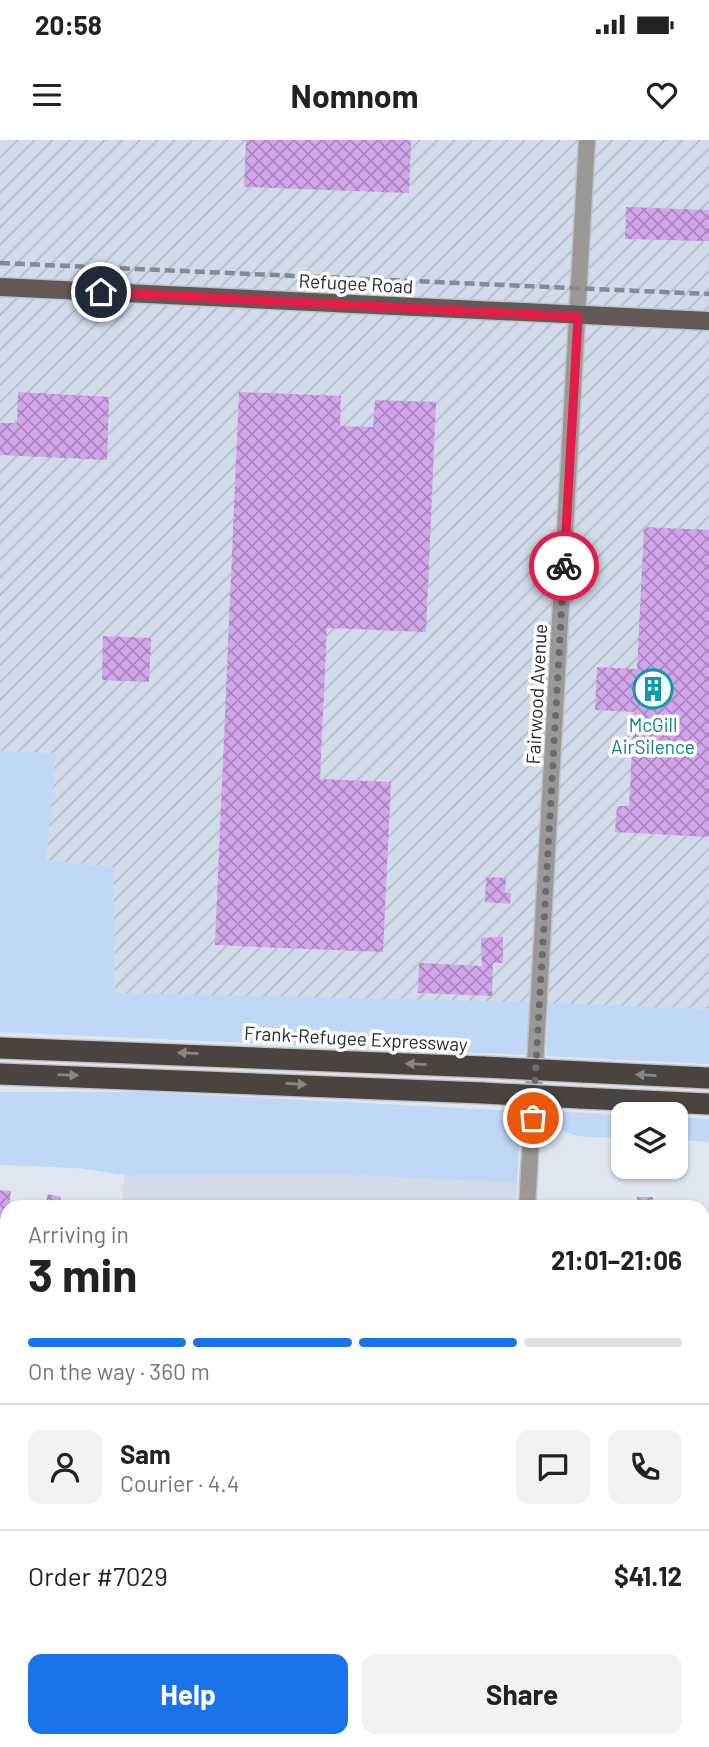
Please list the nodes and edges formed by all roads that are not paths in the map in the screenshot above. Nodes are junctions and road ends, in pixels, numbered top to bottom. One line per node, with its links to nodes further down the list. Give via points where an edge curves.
1 (587, 140): 3 (street, Fairwood Avenue)
2 (0, 287): 3 (main road, Refugee Road)
3 (578, 317): 4 (main road, Refugee Road); 9 (street, Fairwood Avenue)
4 (709, 321)
5 (0, 1048): 7 (highway, Frank-Refugee Expressway, one-way to 5, bridge)
6 (0, 1074): 8 (highway, one-way to 8, bridge)
7 (709, 1078)
8 (709, 1104)
9 (527, 1200)

